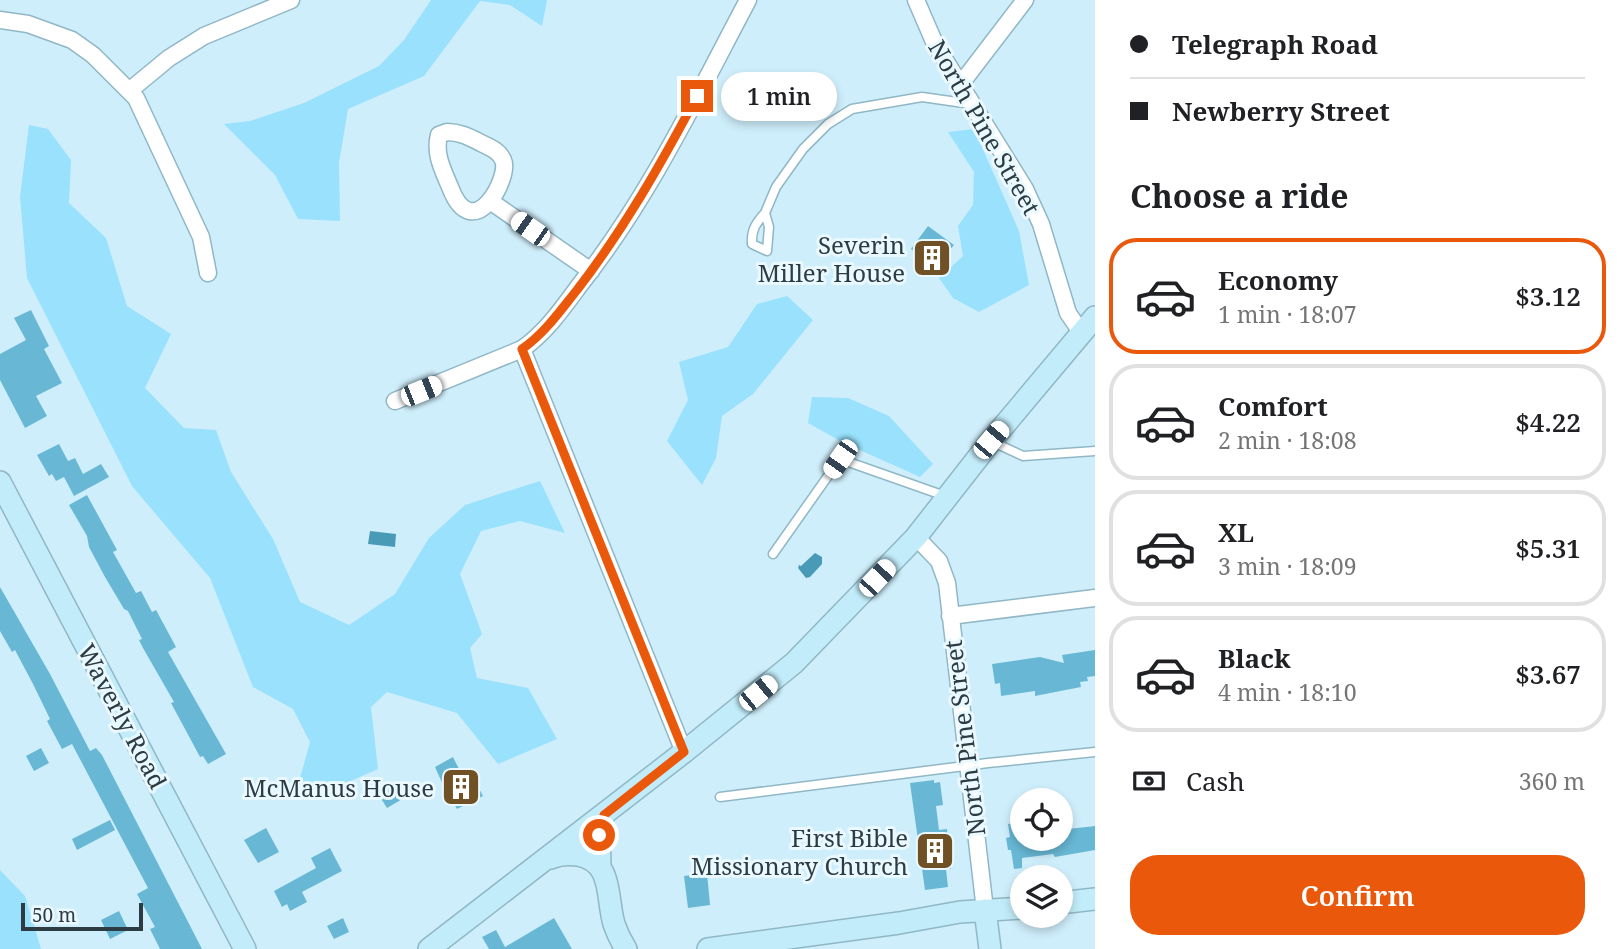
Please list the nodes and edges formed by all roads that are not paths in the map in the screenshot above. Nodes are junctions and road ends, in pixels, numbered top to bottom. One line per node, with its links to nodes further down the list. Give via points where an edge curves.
1 (291, 0): 7 (street, via 204,36)
2 (748, 0): 11 (street, via 659,169)
3 (916, 0): 6 (street, North Pine Street)
4 (1025, 0): 6 (street)
5 (0, 20): 7 (street, via 28,24 72,40)
6 (960, 85): 8 (street, North Pine Street)
7 (129, 91): 12 (street, via 201,237)
8 (971, 104): 10 (lane, via 922,97 852,109 828,124 803,149 776,187); 13 (street, North Pine Street, via 1025,189 1041,224 1068,313)
9 (490, 201): 9 (street, via 506,167 498,151 456,132 439,135 438,156 456,203 471,212); 11 (street)
10 (765, 213)
11 (591, 271): 14 (street, via 540,336)
12 (208, 273)
13 (1088, 324): 16 (street)
14 (522, 349): 15 (street); 24 (street)
15 (395, 401)
16 (991, 440): 17 (lane, via 1023,457); 19 (street)
17 (1095, 450)
18 (0, 482): 35 (street, Waverly Road)
19 (947, 497): 20 (street); 21 (lane, via 840,459)
20 (916, 537): 23 (street, North Pine Street, via 939,561 947,583); 24 (street, via 794,663)
21 (773, 554)
22 (1095, 598): 23 (street)
23 (950, 616): 26 (street, North Pine Street)
24 (684, 752): 28 (street)
25 (1095, 752): 26 (lane)
26 (967, 766): 27 (lane); 34 (street, North Pine Street)
27 (720, 797)
28 (604, 815): 29 (street); 30 (street, via 599,828)
29 (545, 860): 30 (street, via 572,854); 36 (street)
30 (600, 865): 37 (street, via 609,887 613,922)
31 (1095, 899): 32 (street)
32 (1073, 902)
33 (1010, 909): 34 (street)
34 (985, 910): 38 (street); 39 (street, North Pine Street)
35 (245, 949)
36 (429, 949)
37 (626, 949)
38 (708, 949)
39 (990, 949)

